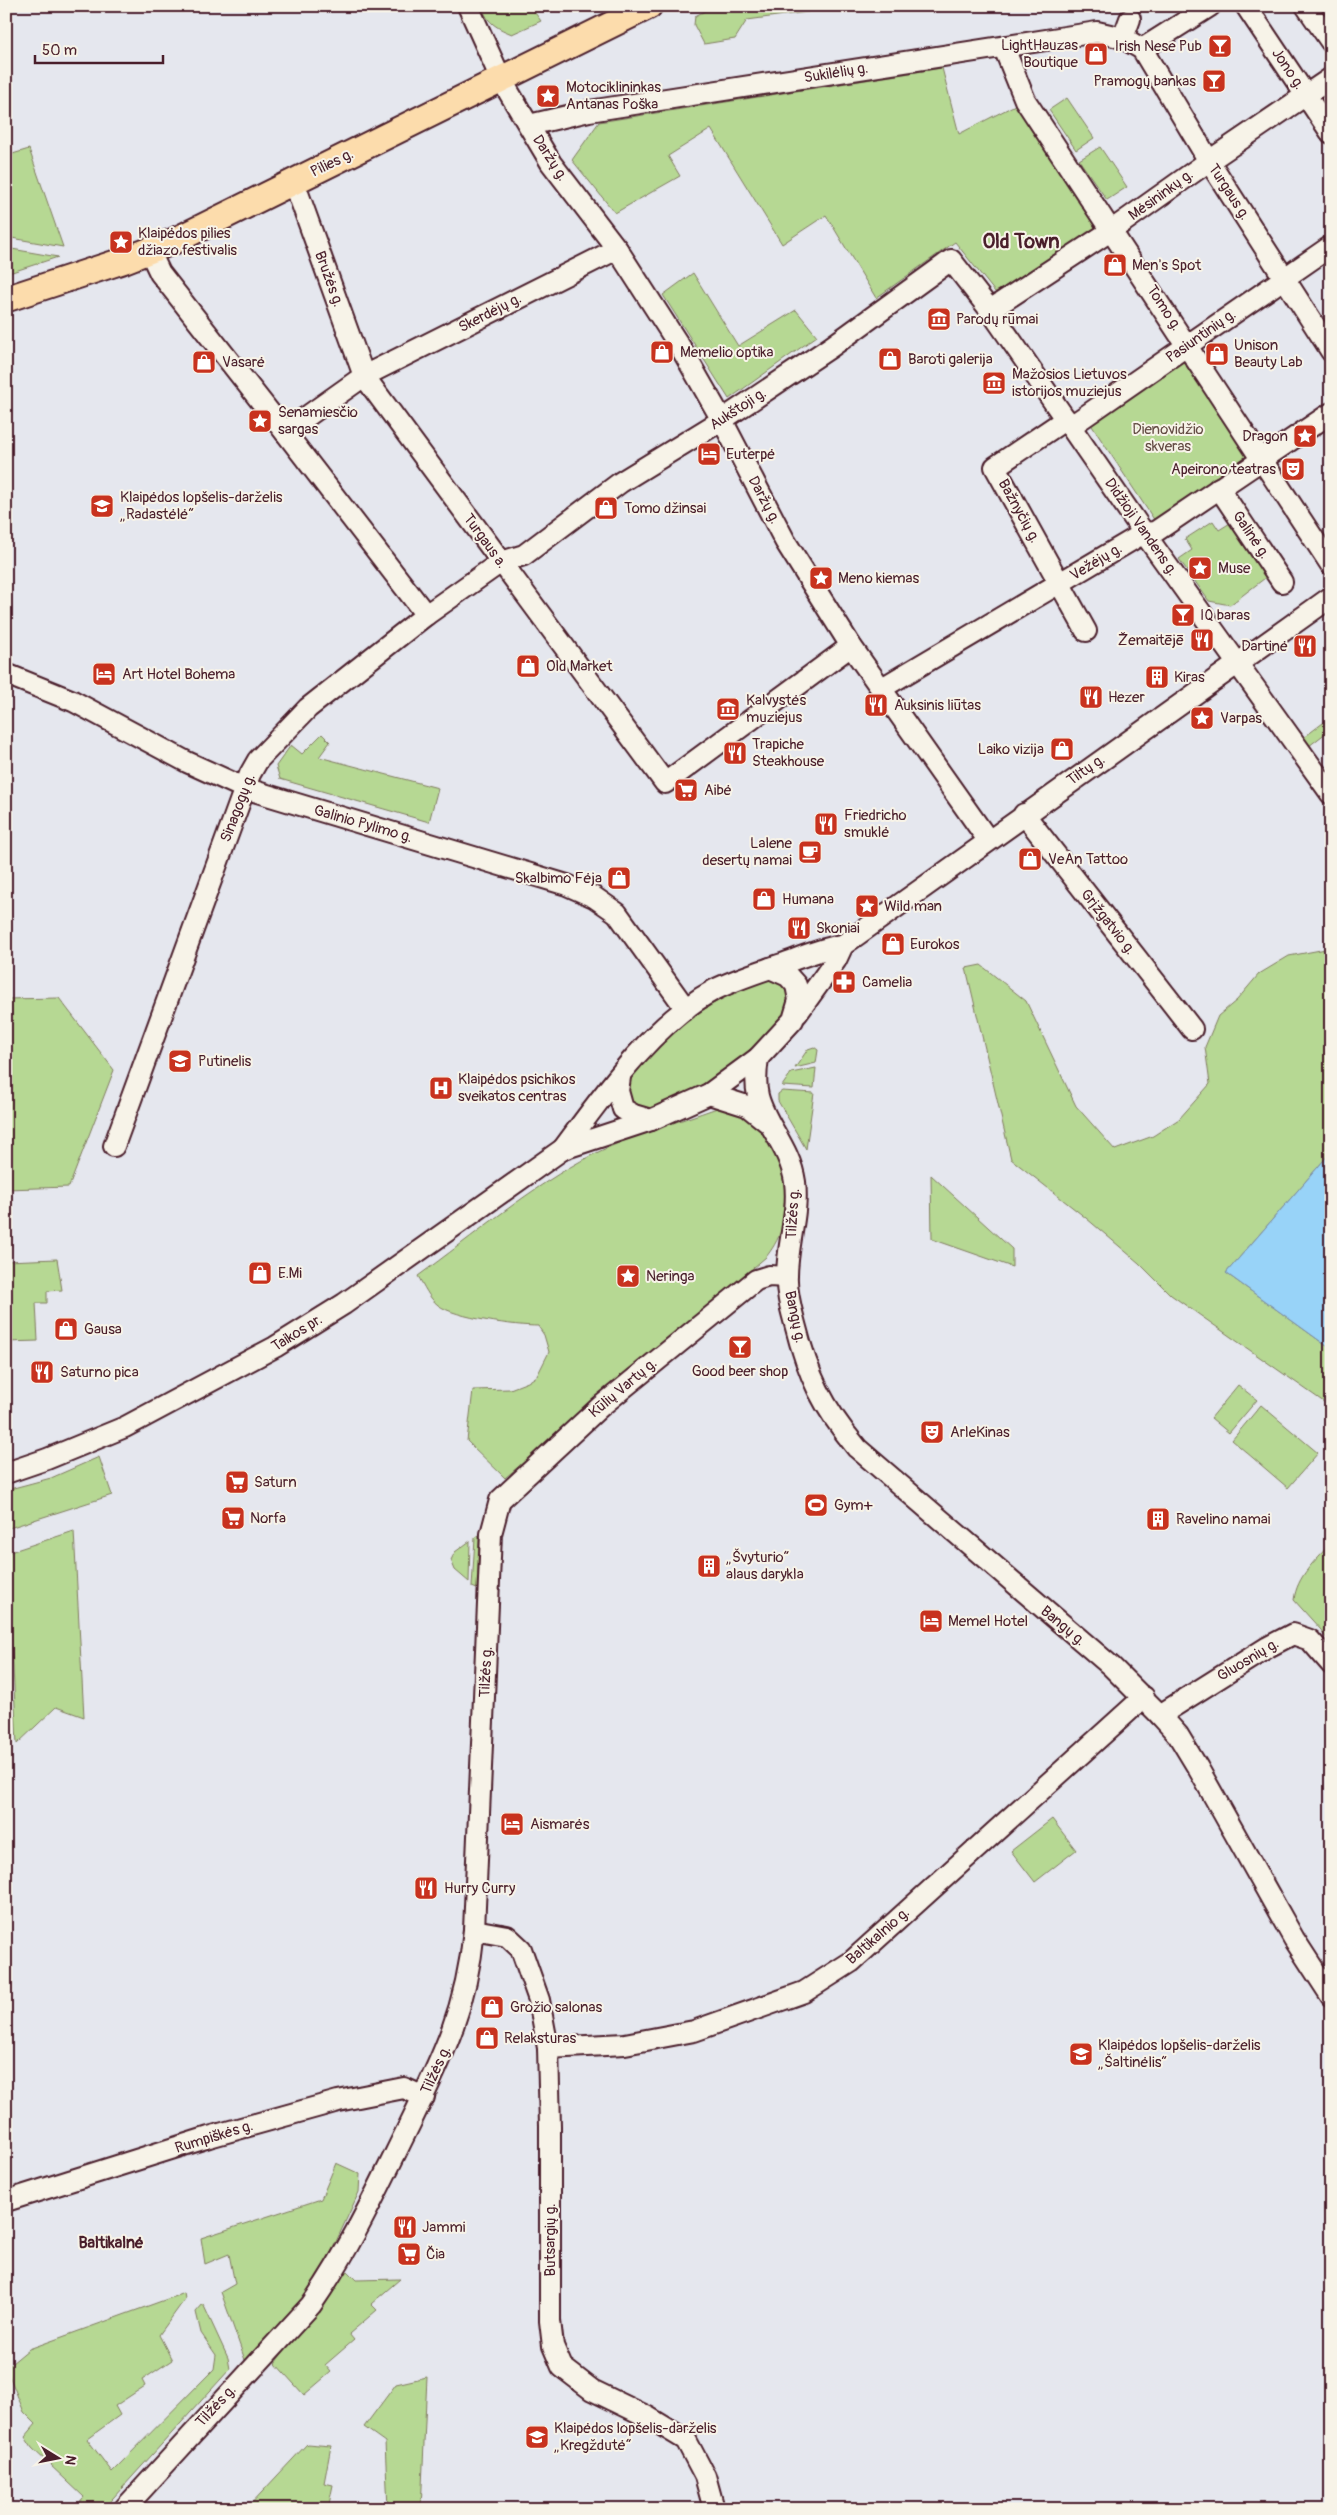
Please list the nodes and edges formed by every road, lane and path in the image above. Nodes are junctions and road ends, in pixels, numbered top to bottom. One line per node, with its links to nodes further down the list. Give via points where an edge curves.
1 (468, 6): 12 (street, Daržų g.)
2 (649, 6): 12 (main road, Pilies g.)
3 (1210, 6): 10 (street)
4 (1246, 6): 13 (street, Jono g.)
5 (1306, 6): 8 (street)
6 (1130, 19): 7 (street)
7 (1123, 38): 9 (street, Sukilėlių g., via 1097,32); 10 (street, Turgaus g.)
8 (1331, 42)
9 (1004, 48): 14 (street, Sukilėlių g., via 588,111); 18 (street, Tomo g., via 1025,100)
10 (1142, 49): 16 (street, Turgaus g.)
11 (1331, 78): 13 (street, Mėsininkų g.)
12 (501, 79): 14 (street, Daržų g.); 17 (main road, Pilies g.)
13 (1306, 96): 15 (street, Jono g.); 16 (street, Mėsininkų g.)
14 (529, 125): 21 (street, Daržų g., via 551,163)
15 (1331, 133)
16 (1209, 161): 18 (street, Mėsininkų g.); 23 (street, Turgaus g.)
17 (294, 182): 20 (main road, Pilies g.); 28 (street, Bružės g.)
18 (1112, 230): 25 (street, Mėsininkų g.); 26 (street, Tomo g.)
19 (1331, 246): 23 (street, Pasiuntinių g.)
20 (149, 250): 24 (main road, Pilies g.); 32 (street, via 160,273)
21 (617, 250): 28 (street, Skerdėjų g.); 30 (street, Daržų g., via 682,350)
22 (950, 260): 25 (street, Didžioji Vandens g.); 30 (street, Aukštoji g.)
23 (1285, 278): 26 (street, Pasiuntinių g.); 27 (street, Turgaus g.)
24 (6, 299)
25 (990, 310): 31 (street, Didžioji Vandens g.)
26 (1188, 345): 31 (street, Pasiuntinių g.); 33 (street, Tomo g.)
27 (1331, 351)
28 (364, 376): 32 (street); 37 (street, Turgaus a.)
29 (1331, 413): 33 (street, Vežėjų g.)
30 (722, 420): 36 (street, Aukštoji g., via 621,482); 44 (street, Daržų g., via 785,540)
31 (1069, 422): 35 (street, Didžioji Vandens g.); 40 (street, Bažnyčių g., via 995,467)
32 (285, 432): 42 (street)
33 (1262, 460): 34 (street, Vežėjų g.); 38 (street, Tomo g.)
34 (1219, 488): 35 (street, Vežėjų g., via 1154,532); 39 (street, Galinė g.)
35 (1144, 533): 40 (street, Vežėjų g.); 45 (street, Didžioji Vandens g.)
36 (524, 555): 37 (street, Sinagogų g.)
37 (501, 562): 42 (street, Sinagogų g.); 44 (street, Turgaus a., via 665,783)
38 (1331, 565)
39 (1282, 582)
40 (1059, 584): 43 (street, Bažnyčių g.); 47 (street, Vežėjų g.)
41 (1331, 597): 45 (street, Tiltų g.)
42 (426, 615): 48 (street, Sinagogų g., via 308,708 258,760)
43 (1086, 631)
44 (851, 646): 47 (street, Daržų g.)
45 (1237, 663): 49 (street, Didžioji Vandens g.); 50 (street, Tiltų g.)
46 (6, 674): 48 (street, Galinio Pylimo g., via 73,701 186,762)
47 (882, 688): 51 (street, Daržų g.)
48 (244, 788): 54 (street, Galinio Pylimo g., via 568,885 594,897 617,913); 62 (street, Sinagogų g.)
49 (1331, 794)
50 (1024, 814): 51 (street, Tiltų g.); 56 (street, Grįžgatvio g.)
51 (988, 840): 52 (street, Tiltų g.)
52 (843, 945): 53 (street, Tiltų g.); 55 (street, Tiltų g.)
53 (770, 968): 54 (street, Tiltų g., via 713,991); 55 (street, via 788,976 796,985 799,1000)
54 (686, 1009): 58 (street, Taikos pr., via 652,1036)
55 (793, 1020): 57 (street, Tiltų g.)
56 (1192, 1029)
57 (758, 1058): 59 (street, Tiltų g.); 61 (street, Tilžės g., via 758,1097)
58 (620, 1077): 60 (street, via 618,1091 622,1109); 63 (street, Taikos pr.)
59 (709, 1094): 60 (street, Taikos pr.); 61 (street, Tilžės g., via 747,1106)
60 (651, 1120): 63 (street, Taikos pr.)
61 (772, 1126): 64 (street, Tilžės g., via 787,1152 795,1181 796,1206)
62 (114, 1146)
63 (563, 1149): 65 (street, Taikos pr., via 344,1304 275,1347 125,1427)
64 (786, 1277): 66 (street, Kūlių Vartų g., via 769,1276 756,1280 600,1407 500,1500); 68 (street, Bangų g., via 791,1310 811,1378 826,1407 857,1448)
65 (6, 1473)
66 (492, 1534): 70 (street, Tilžės g.)
67 (1331, 1664): 69 (street, Gluosnių g., via 1310,1640 1293,1634)
68 (1144, 1697): 69 (street, Bangų g.); 72 (street, Baltikalnio g., via 851,1962 828,1978 804,1992 694,2031 625,2044)
69 (1160, 1715): 71 (street, Bangų g., via 1178,1735 1294,1939)
70 (474, 1930): 72 (street, Butsargių g., via 507,1936 521,1949 539,2000); 73 (street, Tilžės g., via 460,2013)
71 (1331, 1996)
72 (548, 2048): 76 (street, Butsargių g., via 550,2321 553,2346 562,2366 592,2390 686,2440 705,2476)
73 (424, 2097): 74 (street, Rumpiškės g., via 404,2088 338,2101 209,2137); 75 (street, Tilžės g., via 347,2249 311,2305)
74 (6, 2201)
75 (124, 2509)
76 (714, 2509)

